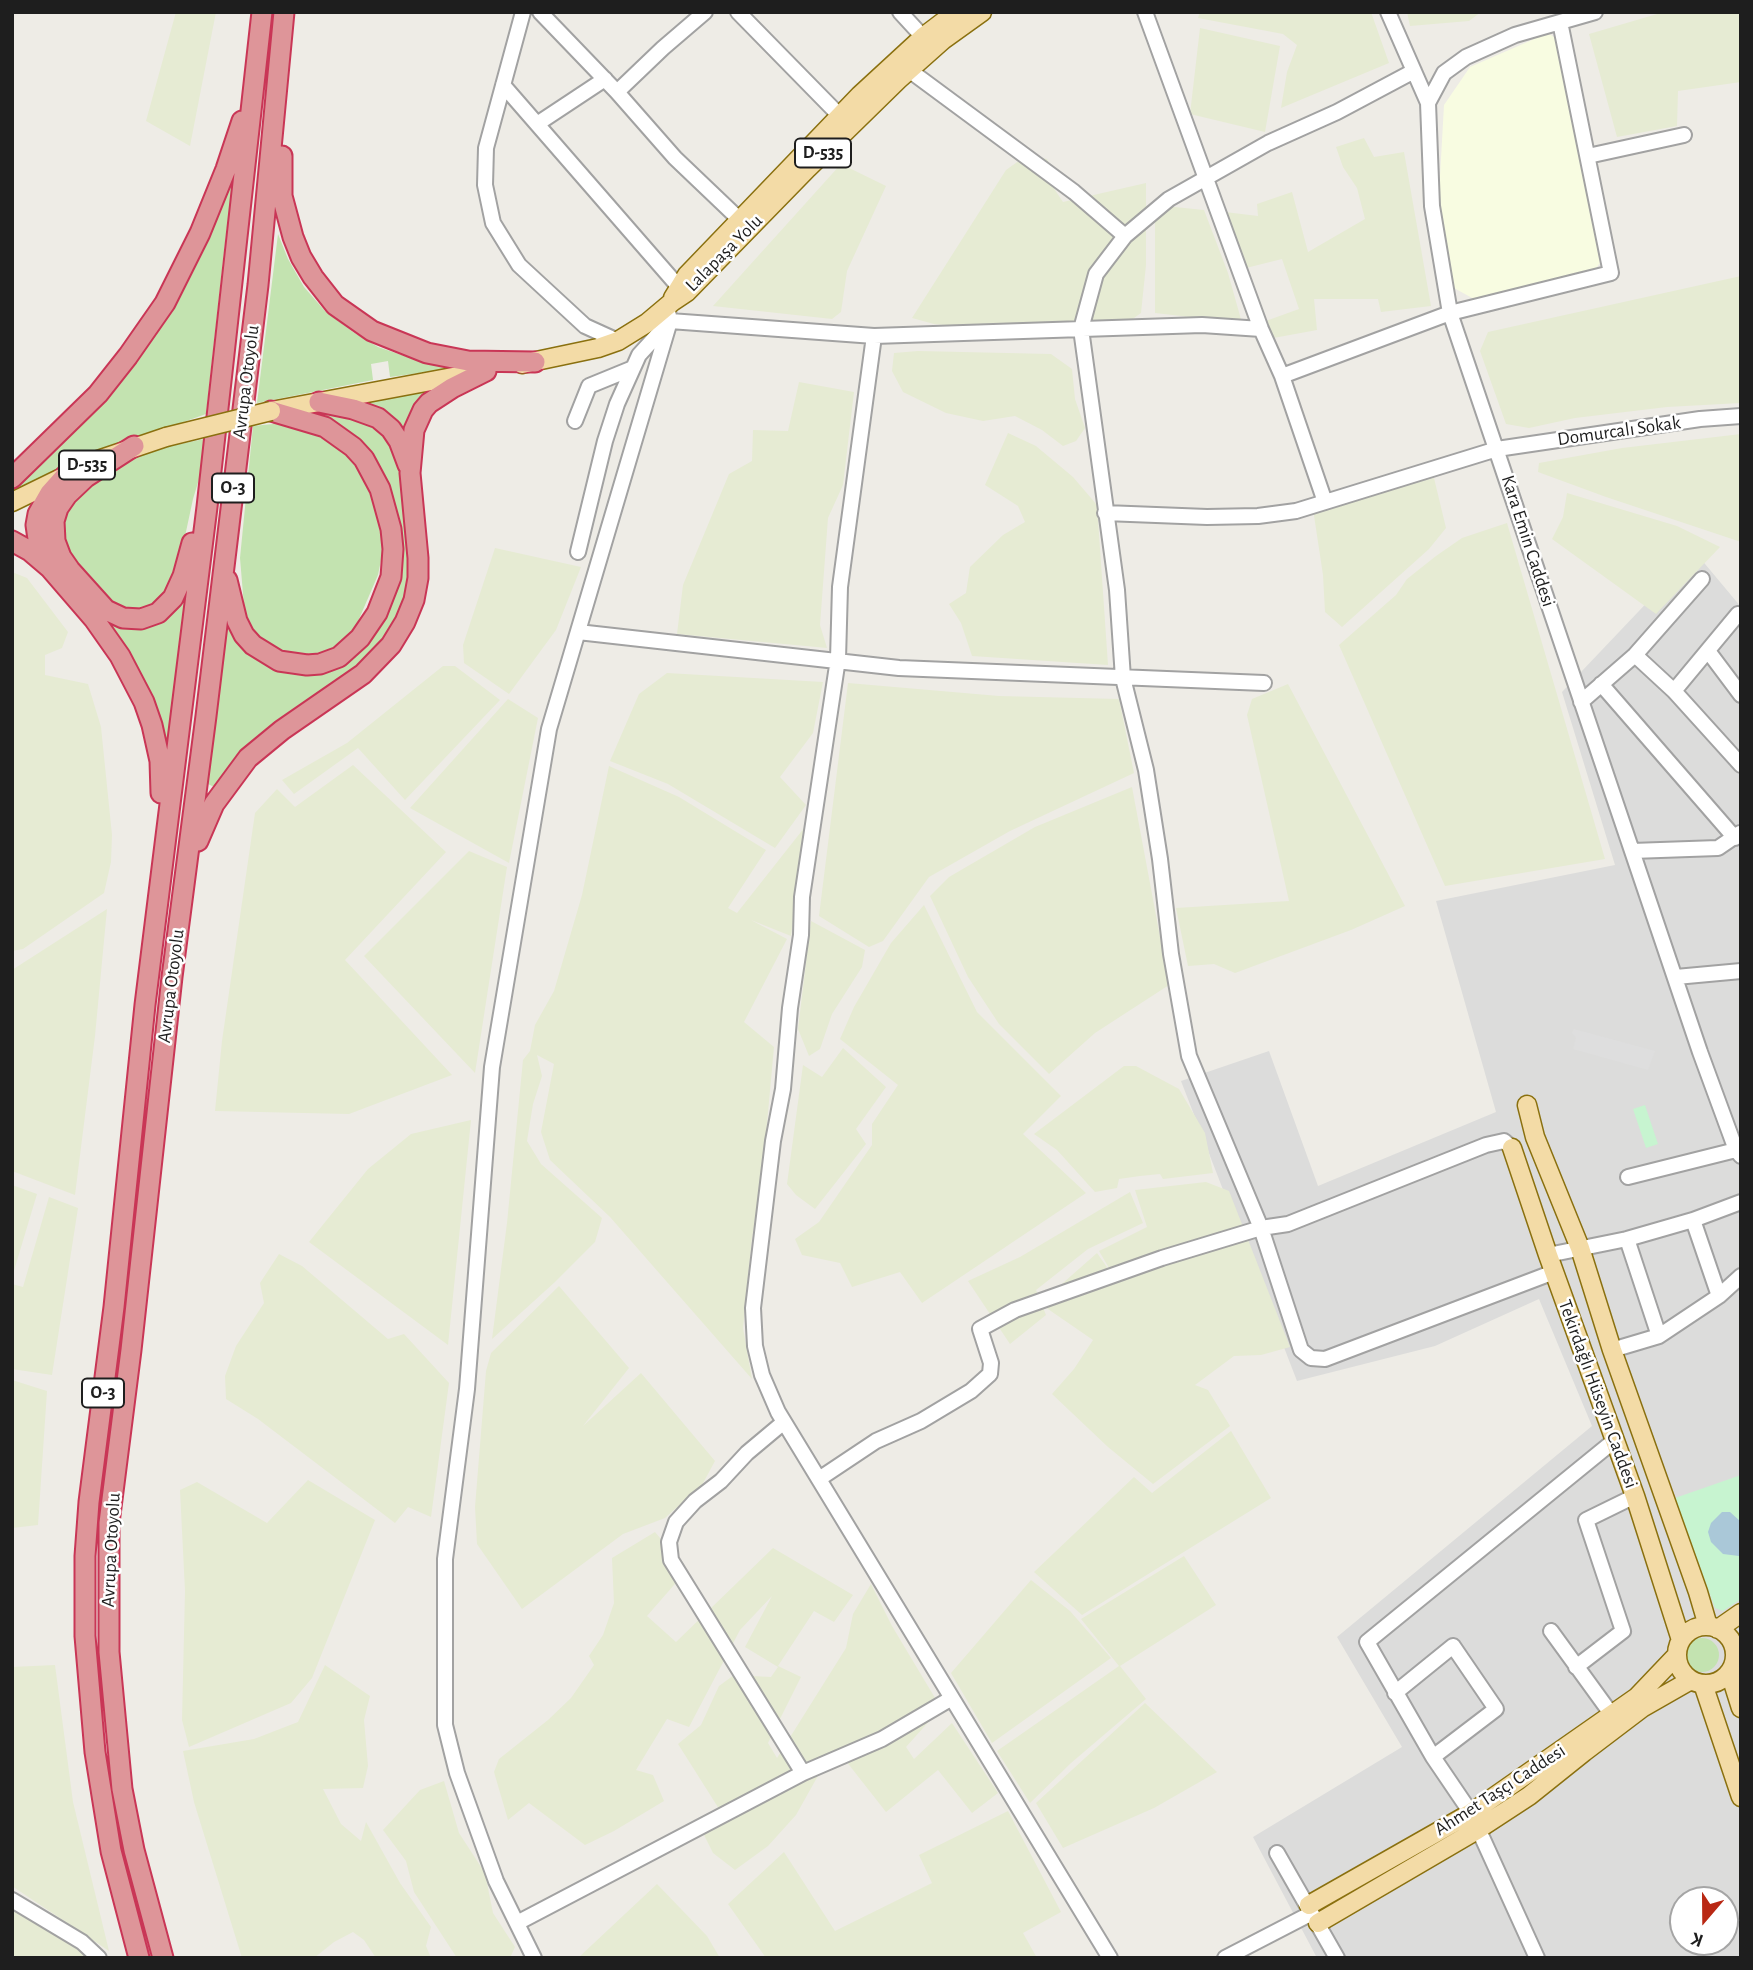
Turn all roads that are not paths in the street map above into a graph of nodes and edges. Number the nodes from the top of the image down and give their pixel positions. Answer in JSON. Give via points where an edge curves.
{"nodes":[{"id":1,"x":262,"y":12,"type":"edge"},
{"id":2,"x":285,"y":12,"type":"edge"},
{"id":3,"x":523,"y":12,"type":"edge"},
{"id":4,"x":540,"y":12,"type":"edge"},
{"id":5,"x":705,"y":12,"type":"edge"},
{"id":6,"x":738,"y":12,"type":"edge"},
{"id":7,"x":900,"y":12,"type":"edge"},
{"id":8,"x":956,"y":12,"type":"edge"},
{"id":9,"x":982,"y":12,"type":"edge"},
{"id":10,"x":1145,"y":12,"type":"edge"},
{"id":11,"x":1388,"y":12,"type":"edge"},
{"id":12,"x":1595,"y":12,"type":"edge"},
{"id":13,"x":1560,"y":22,"type":"junction"},
{"id":14,"x":923,"y":37,"type":"junction"},
{"id":15,"x":909,"y":70,"type":"junction"},
{"id":16,"x":1414,"y":71,"type":"junction"},
{"id":17,"x":605,"y":79,"type":"junction"},
{"id":18,"x":503,"y":85,"type":"junction"},
{"id":19,"x":617,"y":92,"type":"junction"},
{"id":20,"x":253,"y":94,"type":"junction"},
{"id":21,"x":276,"y":94,"type":"junction"},
{"id":22,"x":1428,"y":103,"type":"junction"},
{"id":23,"x":840,"y":116,"type":"junction"},
{"id":24,"x":537,"y":124,"type":"junction"},
{"id":25,"x":1684,"y":135,"type":"dead end"},
{"id":26,"x":1588,"y":156,"type":"junction"},
{"id":27,"x":1206,"y":177,"type":"junction"},
{"id":28,"x":740,"y":220,"type":"junction"},
{"id":29,"x":1125,"y":236,"type":"junction"},
{"id":30,"x":672,"y":304,"type":"junction"},
{"id":31,"x":1450,"y":313,"type":"junction"},
{"id":32,"x":1081,"y":328,"type":"junction"},
{"id":33,"x":1261,"y":329,"type":"junction"},
{"id":34,"x":874,"y":336,"type":"junction"},
{"id":35,"x":618,"y":341,"type":"junction"},
{"id":36,"x":535,"y":362,"type":"junction"},
{"id":37,"x":633,"y":368,"type":"junction"},
{"id":38,"x":486,"y":371,"type":"junction"},
{"id":39,"x":1282,"y":376,"type":"junction"},
{"id":40,"x":319,"y":402,"type":"junction"},
{"id":41,"x":271,"y":411,"type":"junction"},
{"id":42,"x":1741,"y":416,"type":"edge"},
{"id":43,"x":575,"y":421,"type":"dead end"},
{"id":44,"x":134,"y":446,"type":"junction"},
{"id":45,"x":1497,"y":449,"type":"junction"},
{"id":46,"x":410,"y":472,"type":"junction"},
{"id":47,"x":67,"y":474,"type":"junction"},
{"id":48,"x":12,"y":478,"type":"edge"},
{"id":49,"x":12,"y":502,"type":"edge"},
{"id":50,"x":1325,"y":502,"type":"junction"},
{"id":51,"x":207,"y":506,"type":"junction"},
{"id":52,"x":1105,"y":513,"type":"junction"},
{"id":53,"x":12,"y":541,"type":"edge"},
{"id":54,"x":578,"y":552,"type":"dead end"},
{"id":55,"x":50,"y":568,"type":"junction"},
{"id":56,"x":224,"y":569,"type":"junction"},
{"id":57,"x":1702,"y":579,"type":"dead end"},
{"id":58,"x":1738,"y":614,"type":"dead end"},
{"id":59,"x":579,"y":632,"type":"junction"},
{"id":60,"x":1708,"y":650,"type":"junction"},
{"id":61,"x":1635,"y":655,"type":"junction"},
{"id":62,"x":838,"y":659,"type":"junction"},
{"id":63,"x":1123,"y":678,"type":"junction"},
{"id":64,"x":1264,"y":683,"type":"dead end"},
{"id":65,"x":1601,"y":684,"type":"junction"},
{"id":66,"x":1674,"y":691,"type":"junction"},
{"id":67,"x":1741,"y":695,"type":"edge"},
{"id":68,"x":1581,"y":702,"type":"junction"},
{"id":69,"x":1741,"y":765,"type":"edge"},
{"id":70,"x":166,"y":825,"type":"junction"},
{"id":71,"x":1738,"y":835,"type":"edge"},
{"id":72,"x":1632,"y":851,"type":"junction"},
{"id":73,"x":185,"y":881,"type":"junction"},
{"id":74,"x":1741,"y":971,"type":"edge"},
{"id":75,"x":1676,"y":976,"type":"junction"},
{"id":76,"x":1527,"y":1105,"type":"dead end"},
{"id":77,"x":1736,"y":1131,"type":"edge"},
{"id":78,"x":1512,"y":1148,"type":"joint"},
{"id":79,"x":1738,"y":1153,"type":"edge"},
{"id":80,"x":1628,"y":1177,"type":"dead end"},
{"id":81,"x":1741,"y":1202,"type":"edge"},
{"id":82,"x":1693,"y":1220,"type":"junction"},
{"id":83,"x":1261,"y":1228,"type":"junction"},
{"id":84,"x":1627,"y":1239,"type":"junction"},
{"id":85,"x":1580,"y":1248,"type":"junction"},
{"id":86,"x":1551,"y":1264,"type":"junction"},
{"id":87,"x":1741,"y":1276,"type":"edge"},
{"id":88,"x":1718,"y":1296,"type":"junction"},
{"id":89,"x":1659,"y":1336,"type":"junction"},
{"id":90,"x":1612,"y":1350,"type":"junction"},
{"id":91,"x":785,"y":1422,"type":"junction"},
{"id":92,"x":1615,"y":1440,"type":"junction"},
{"id":93,"x":819,"y":1479,"type":"junction"},
{"id":94,"x":1635,"y":1496,"type":"junction"},
{"id":95,"x":1741,"y":1613,"type":"edge"},
{"id":96,"x":1713,"y":1628,"type":"junction"},
{"id":97,"x":1551,"y":1631,"type":"dead end"},
{"id":98,"x":1679,"y":1648,"type":"junction"},
{"id":99,"x":1738,"y":1651,"type":"edge"},
{"id":100,"x":1576,"y":1667,"type":"junction"},
{"id":101,"x":1730,"y":1673,"type":"junction"},
{"id":102,"x":1697,"y":1682,"type":"junction"},
{"id":103,"x":1395,"y":1693,"type":"junction"},
{"id":104,"x":952,"y":1698,"type":"junction"},
{"id":105,"x":1741,"y":1708,"type":"edge"},
{"id":106,"x":1612,"y":1715,"type":"junction"},
{"id":107,"x":1433,"y":1757,"type":"junction"},
{"id":108,"x":803,"y":1773,"type":"junction"},
{"id":109,"x":1741,"y":1797,"type":"edge"},
{"id":110,"x":1474,"y":1822,"type":"junction"},
{"id":111,"x":1277,"y":1853,"type":"dead end"},
{"id":112,"x":12,"y":1900,"type":"edge"},
{"id":113,"x":1312,"y":1914,"type":"junction"},
{"id":114,"x":517,"y":1923,"type":"junction"},
{"id":115,"x":99,"y":1958,"type":"edge"},
{"id":116,"x":139,"y":1958,"type":"edge"},
{"id":117,"x":163,"y":1958,"type":"edge"},
{"id":118,"x":534,"y":1958,"type":"edge"},
{"id":119,"x":1110,"y":1958,"type":"edge"},
{"id":120,"x":1225,"y":1958,"type":"edge"},
{"id":121,"x":1337,"y":1958,"type":"edge"},
{"id":122,"x":1537,"y":1958,"type":"edge"}],
"edges":[{"from":1,"to":20,"type":"highway","name":"Avrupa Otoyolu","number":"O-3"},
{"from":2,"to":21,"type":"highway","name":"Avrupa Otoyolu","number":"O-3"},
{"from":3,"to":18,"type":"street"},
{"from":4,"to":17,"type":"street"},
{"from":5,"to":19,"type":"street"},
{"from":6,"to":23,"type":"street"},
{"from":7,"to":14,"type":"street"},
{"from":8,"to":14,"type":"main road","name":"Lalapaşa Yolu","number":"D-535"},
{"from":9,"to":15,"type":"main road","name":"Lalapaşa Yolu","number":"D-535"},
{"from":10,"to":27,"type":"street"},
{"from":11,"to":16,"type":"street"},
{"from":12,"to":13,"type":"street"},
{"from":13,"to":22,"type":"street","via":[[1515,35],[1466,57],[1444,73]]},
{"from":13,"to":26,"type":"street"},
{"from":14,"to":23,"type":"main road","name":"Lalapaşa Yolu","number":"D-535"},
{"from":15,"to":29,"type":"street","via":[[1074,192]]},
{"from":15,"to":30,"type":"main road","name":"Lalapaşa Yolu","number":"D-535"},
{"from":16,"to":22,"type":"street"},
{"from":16,"to":27,"type":"street"},
{"from":17,"to":19,"type":"street"},
{"from":17,"to":24,"type":"street"},
{"from":18,"to":24,"type":"street"},
{"from":18,"to":35,"type":"street","via":[[486,148],[485,185],[493,223],[519,265],[584,326]]},
{"from":19,"to":28,"type":"street","via":[[675,158]]},
{"from":20,"to":48,"type":"highway","via":[[200,233],[166,303],[98,394]]},
{"from":20,"to":51,"type":"highway","name":"Avrupa Otoyolu","number":"O-3"},
{"from":21,"to":36,"type":"highway","via":[[285,214],[300,257],[335,305],[381,335],[427,353],[468,360]]},
{"from":21,"to":56,"type":"highway","name":"Avrupa Otoyolu","number":"O-3"},
{"from":22,"to":31,"type":"street","name":"Kara Emin Caddesi","via":[[1432,206]]},
{"from":23,"to":28,"type":"main road","name":"Lalapaşa Yolu","number":"D-535"},
{"from":24,"to":30,"type":"street"},
{"from":25,"to":26,"type":"street"},
{"from":26,"to":31,"type":"street","via":[[1611,273]]},
{"from":27,"to":29,"type":"street","via":[[1169,199]]},
{"from":27,"to":33,"type":"street"},
{"from":28,"to":30,"type":"main road","name":"Lalapaşa Yolu","number":"D-535"},
{"from":29,"to":32,"type":"street","via":[[1096,274]]},
{"from":30,"to":34,"type":"street"},
{"from":30,"to":35,"type":"main road","number":"D-535"},
{"from":30,"to":37,"type":"street"},
{"from":30,"to":59,"type":"street"},
{"from":31,"to":39,"type":"street"},
{"from":31,"to":45,"type":"street","name":"Kara Emin Caddesi"},
{"from":32,"to":33,"type":"street","via":[[1202,325]]},
{"from":32,"to":34,"type":"street"},
{"from":32,"to":52,"type":"street"},
{"from":33,"to":39,"type":"street"},
{"from":34,"to":62,"type":"street","via":[[840,587]]},
{"from":35,"to":36,"type":"main road","number":"D-535"},
{"from":36,"to":38,"type":"main road","number":"D-535"},
{"from":37,"to":43,"type":"street","via":[[589,386]]},
{"from":37,"to":54,"type":"street","via":[[605,441]]},
{"from":38,"to":40,"type":"main road","number":"D-535"},
{"from":38,"to":46,"type":"highway","via":[[440,395],[423,410],[412,438]]},
{"from":39,"to":50,"type":"street"},
{"from":40,"to":41,"type":"main road","number":"D-535"},
{"from":40,"to":46,"type":"highway","via":[[361,412],[386,424],[406,455]]},
{"from":41,"to":44,"type":"main road","number":"D-535","bridge":true},
{"from":41,"to":56,"type":"highway","via":[[325,427],[364,459],[380,489],[391,529],[391,577],[377,613],[349,650],[320,664],[294,665],[265,654],[244,635]]},
{"from":42,"to":45,"type":"street","name":"Domurcalı Sokak"},
{"from":44,"to":47,"type":"main road","number":"D-535"},
{"from":44,"to":51,"type":"highway","via":[[77,485],[58,508],[54,521],[61,556],[106,610],[122,618],[141,619],[166,606],[183,576]]},
{"from":45,"to":50,"type":"street","name":"Domurcalı Sokak"},
{"from":45,"to":68,"type":"street","name":"Kara Emin Caddesi"},
{"from":46,"to":73,"type":"highway","via":[[418,568],[414,600],[405,622],[391,645],[363,674],[248,758],[214,804]]},
{"from":47,"to":49,"type":"main road","number":"D-535"},
{"from":47,"to":55,"type":"highway","via":[[43,502],[36,525],[39,546]]},
{"from":50,"to":52,"type":"street","name":"Domurcalı Sokak","via":[[1258,516]]},
{"from":51,"to":70,"type":"highway","name":"Avrupa Otoyolu","number":"O-3"},
{"from":52,"to":63,"type":"street"},
{"from":53,"to":55,"type":"highway"},
{"from":55,"to":70,"type":"highway","via":[[106,635],[144,702],[157,743]]},
{"from":56,"to":73,"type":"highway","name":"Avrupa Otoyolu","number":"O-3"},
{"from":57,"to":61,"type":"street"},
{"from":58,"to":60,"type":"street"},
{"from":59,"to":62,"type":"street"},
{"from":59,"to":114,"type":"street","via":[[549,729],[492,1067],[467,1389],[445,1559],[445,1725],[491,1869]]},
{"from":60,"to":66,"type":"street"},
{"from":60,"to":67,"type":"street"},
{"from":61,"to":65,"type":"street"},
{"from":61,"to":66,"type":"street"},
{"from":62,"to":63,"type":"street","via":[[899,667]]},
{"from":62,"to":91,"type":"street","via":[[802,897],[783,1088],[753,1308],[762,1375]]},
{"from":63,"to":64,"type":"street"},
{"from":63,"to":83,"type":"street","via":[[1146,770],[1189,1056]]},
{"from":65,"to":68,"type":"street"},
{"from":65,"to":71,"type":"street"},
{"from":66,"to":69,"type":"street"},
{"from":68,"to":72,"type":"street","name":"Kara Emin Caddesi"},
{"from":70,"to":116,"type":"highway","name":"Avrupa Otoyolu","number":"O-3","via":[[85,1556],[85,1636],[94,1752],[111,1851]]},
{"from":71,"to":72,"type":"street","via":[[1718,848]]},
{"from":72,"to":75,"type":"street","name":"Kara Emin Caddesi"},
{"from":73,"to":117,"type":"highway","name":"Avrupa Otoyolu","number":"O-3","via":[[109,1523],[109,1652],[122,1789]]},
{"from":74,"to":75,"type":"street"},
{"from":75,"to":77,"type":"street","name":"Kara Emin Caddesi","via":[[1700,1052]]},
{"from":76,"to":85,"type":"main road","via":[[1535,1137]]},
{"from":77,"to":79,"type":"street","name":"Kara Emin Caddesi"},
{"from":78,"to":83,"type":"street","via":[[1504,1142],[1486,1145],[1288,1224]]},
{"from":78,"to":86,"type":"main road","name":"Tekirdağlı Hüseyin Caddesi"},
{"from":79,"to":80,"type":"street"},
{"from":81,"to":82,"type":"street"},
{"from":82,"to":84,"type":"street"},
{"from":82,"to":88,"type":"street"},
{"from":83,"to":86,"type":"street","via":[[1301,1350],[1311,1358],[1325,1359]]},
{"from":83,"to":93,"type":"street","via":[[1016,1310],[979,1329],[991,1363],[990,1374],[971,1391],[876,1441]]},
{"from":84,"to":85,"type":"street"},
{"from":84,"to":89,"type":"street"},
{"from":85,"to":86,"type":"street"},
{"from":85,"to":90,"type":"main road"},
{"from":86,"to":92,"type":"main road","name":"Tekirdağlı Hüseyin Caddesi"},
{"from":87,"to":88,"type":"street"},
{"from":88,"to":89,"type":"street"},
{"from":89,"to":90,"type":"street"},
{"from":90,"to":96,"type":"main road"},
{"from":91,"to":93,"type":"street"},
{"from":91,"to":108,"type":"street","via":[[695,1501],[676,1522],[669,1542],[671,1560]]},
{"from":92,"to":94,"type":"main road","name":"Tekirdağlı Hüseyin Caddesi"},
{"from":92,"to":103,"type":"street","via":[[1367,1642]]},
{"from":93,"to":104,"type":"street"},
{"from":94,"to":98,"type":"main road","name":"Tekirdağlı Hüseyin Caddesi"},
{"from":94,"to":100,"type":"street","via":[[1586,1520],[1623,1631]]},
{"from":95,"to":96,"type":"main road"},
{"from":96,"to":98,"type":"main road","via":[[1693,1629]]},
{"from":96,"to":99,"type":"main road","via":[[1731,1639]]},
{"from":97,"to":100,"type":"street"},
{"from":98,"to":102,"type":"main road","via":[[1684,1674]]},
{"from":98,"to":106,"type":"main road","name":"Ahmet Taşçı Caddesi","via":[[1637,1697]]},
{"from":99,"to":101,"type":"main road"},
{"from":100,"to":106,"type":"street"},
{"from":101,"to":102,"type":"main road","via":[[1722,1680]]},
{"from":101,"to":105,"type":"main road"},
{"from":102,"to":109,"type":"main road"},
{"from":102,"to":110,"type":"main road","name":"Ahmet Taşçı Caddesi","via":[[1642,1708],[1529,1796]]},
{"from":103,"to":107,"type":"street"},
{"from":103,"to":107,"type":"street","via":[[1453,1646],[1496,1709]]},
{"from":104,"to":108,"type":"street","via":[[883,1739]]},
{"from":104,"to":119,"type":"street"},
{"from":106,"to":110,"type":"main road","name":"Ahmet Taşçı Caddesi"},
{"from":107,"to":110,"type":"street"},
{"from":108,"to":114,"type":"street"},
{"from":110,"to":113,"type":"main road","name":"Ahmet Taşçı Caddesi"},
{"from":110,"to":122,"type":"street"},
{"from":111,"to":113,"type":"street"},
{"from":112,"to":115,"type":"street","via":[[82,1942]]},
{"from":113,"to":120,"type":"street"},
{"from":113,"to":121,"type":"street"},
{"from":114,"to":118,"type":"street"}]}
